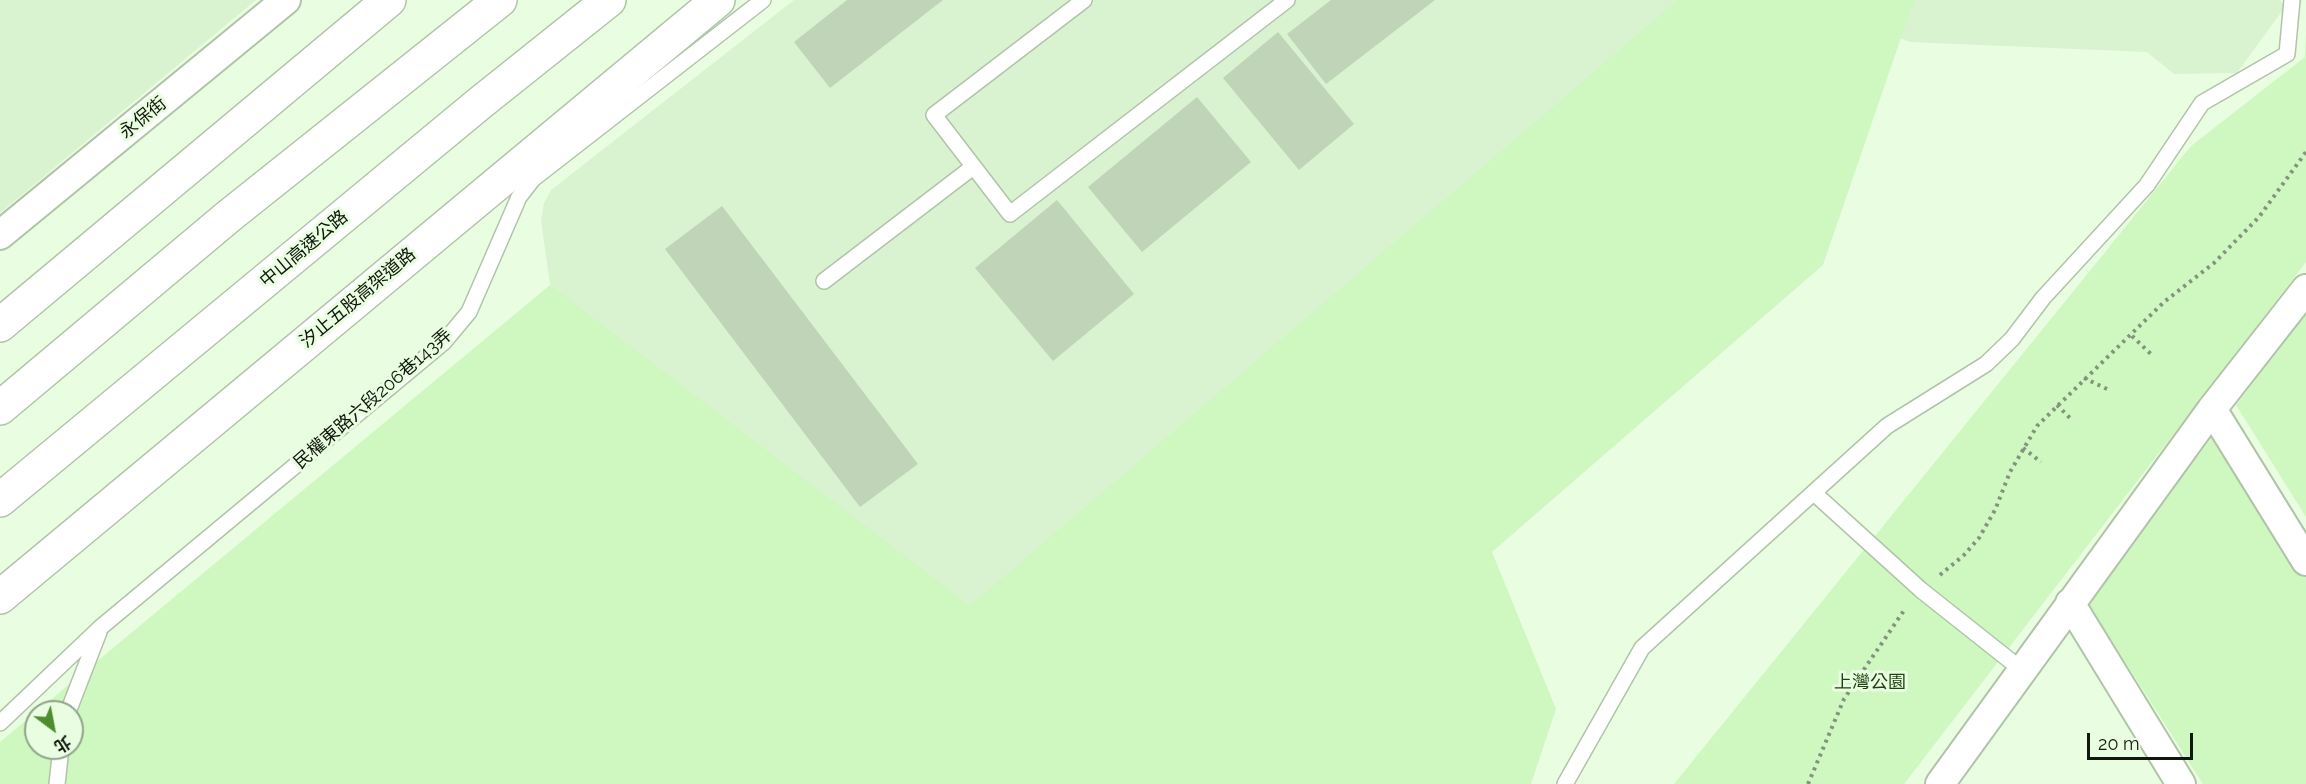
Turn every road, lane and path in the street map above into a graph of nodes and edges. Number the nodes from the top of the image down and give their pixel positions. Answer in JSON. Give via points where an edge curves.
{"nodes":[{"id":1,"x":286,"y":0,"type":"edge"},
{"id":2,"x":389,"y":0,"type":"edge"},
{"id":3,"x":500,"y":0,"type":"edge"},
{"id":4,"x":609,"y":0,"type":"edge"},
{"id":5,"x":717,"y":0,"type":"edge"},
{"id":6,"x":763,"y":0,"type":"edge"},
{"id":7,"x":1084,"y":0,"type":"edge"},
{"id":8,"x":1287,"y":0,"type":"edge"},
{"id":9,"x":2292,"y":0,"type":"edge"},
{"id":10,"x":2306,"y":152,"type":"edge"},
{"id":11,"x":973,"y":166,"type":"junction"},
{"id":12,"x":0,"y":235,"type":"edge"},
{"id":13,"x":824,"y":281,"type":"dead end"},
{"id":14,"x":2306,"y":289,"type":"edge"},
{"id":15,"x":0,"y":325,"type":"edge"},
{"id":16,"x":2132,"y":336,"type":"junction"},
{"id":17,"x":2154,"y":356,"type":"dead end"},
{"id":18,"x":2084,"y":378,"type":"junction"},
{"id":19,"x":2107,"y":390,"type":"dead end"},
{"id":20,"x":2057,"y":405,"type":"junction"},
{"id":21,"x":0,"y":408,"type":"edge"},
{"id":22,"x":2212,"y":409,"type":"junction"},
{"id":23,"x":2072,"y":420,"type":"dead end"},
{"id":24,"x":2023,"y":448,"type":"junction"},
{"id":25,"x":2041,"y":462,"type":"dead end"},
{"id":26,"x":1814,"y":493,"type":"junction"},
{"id":27,"x":0,"y":500,"type":"edge"},
{"id":28,"x":2306,"y":561,"type":"edge"},
{"id":29,"x":1921,"y":590,"type":"junction"},
{"id":30,"x":0,"y":597,"type":"edge"},
{"id":31,"x":2070,"y":603,"type":"junction"},
{"id":32,"x":101,"y":627,"type":"junction"},
{"id":33,"x":2022,"y":670,"type":"junction"},
{"id":34,"x":73,"y":700,"type":"edge"},
{"id":35,"x":0,"y":723,"type":"edge"},
{"id":36,"x":60,"y":760,"type":"edge"},
{"id":37,"x":57,"y":784,"type":"edge"},
{"id":38,"x":1565,"y":784,"type":"edge"},
{"id":39,"x":1808,"y":784,"type":"edge"},
{"id":40,"x":1940,"y":784,"type":"edge"},
{"id":41,"x":2181,"y":784,"type":"edge"}],
"edges":[{"from":1,"to":12,"type":"street","name":"永保街"},
{"from":2,"to":15,"type":"highway"},
{"from":3,"to":21,"type":"highway","via":[[229,216]]},
{"from":4,"to":27,"type":"highway","name":"中山高速公路"},
{"from":5,"to":30,"type":"highway","name":"汐止五股高架道路"},
{"from":6,"to":32,"type":"lane","name":"民權東路六段206巷143弄","via":[[533,179],[519,197],[469,312],[444,342]]},
{"from":7,"to":11,"type":"lane","via":[[934,115]]},
{"from":8,"to":11,"type":"lane","via":[[1010,214]]},
{"from":9,"to":26,"type":"lane","via":[[2287,54],[2202,103],[2147,185],[2043,298],[2012,339],[1986,364],[1887,426]]},
{"from":10,"to":16,"type":"path","via":[[2252,225],[2214,263],[2164,302]]},
{"from":11,"to":13,"type":"lane"},
{"from":14,"to":22,"type":"street"},
{"from":16,"to":17,"type":"path"},
{"from":16,"to":18,"type":"path"},
{"from":18,"to":19,"type":"path"},
{"from":18,"to":20,"type":"path"},
{"from":20,"to":23,"type":"path"},
{"from":20,"to":24,"type":"path"},
{"from":22,"to":28,"type":"street"},
{"from":22,"to":31,"type":"street"},
{"from":24,"to":25,"type":"path"},
{"from":24,"to":29,"type":"path","via":[[1979,538]]},
{"from":26,"to":29,"type":"lane"},
{"from":26,"to":38,"type":"lane","via":[[1642,648]]},
{"from":29,"to":33,"type":"lane"},
{"from":29,"to":39,"type":"path","via":[[1890,628],[1844,699]]},
{"from":31,"to":33,"type":"street"},
{"from":31,"to":41,"type":"street"},
{"from":32,"to":34,"type":"lane","name":"民權東路六段206巷143弄"},
{"from":32,"to":35,"type":"lane","name":"民權東路六段206巷143弄"},
{"from":33,"to":40,"type":"street"},
{"from":36,"to":37,"type":"lane"}]}
